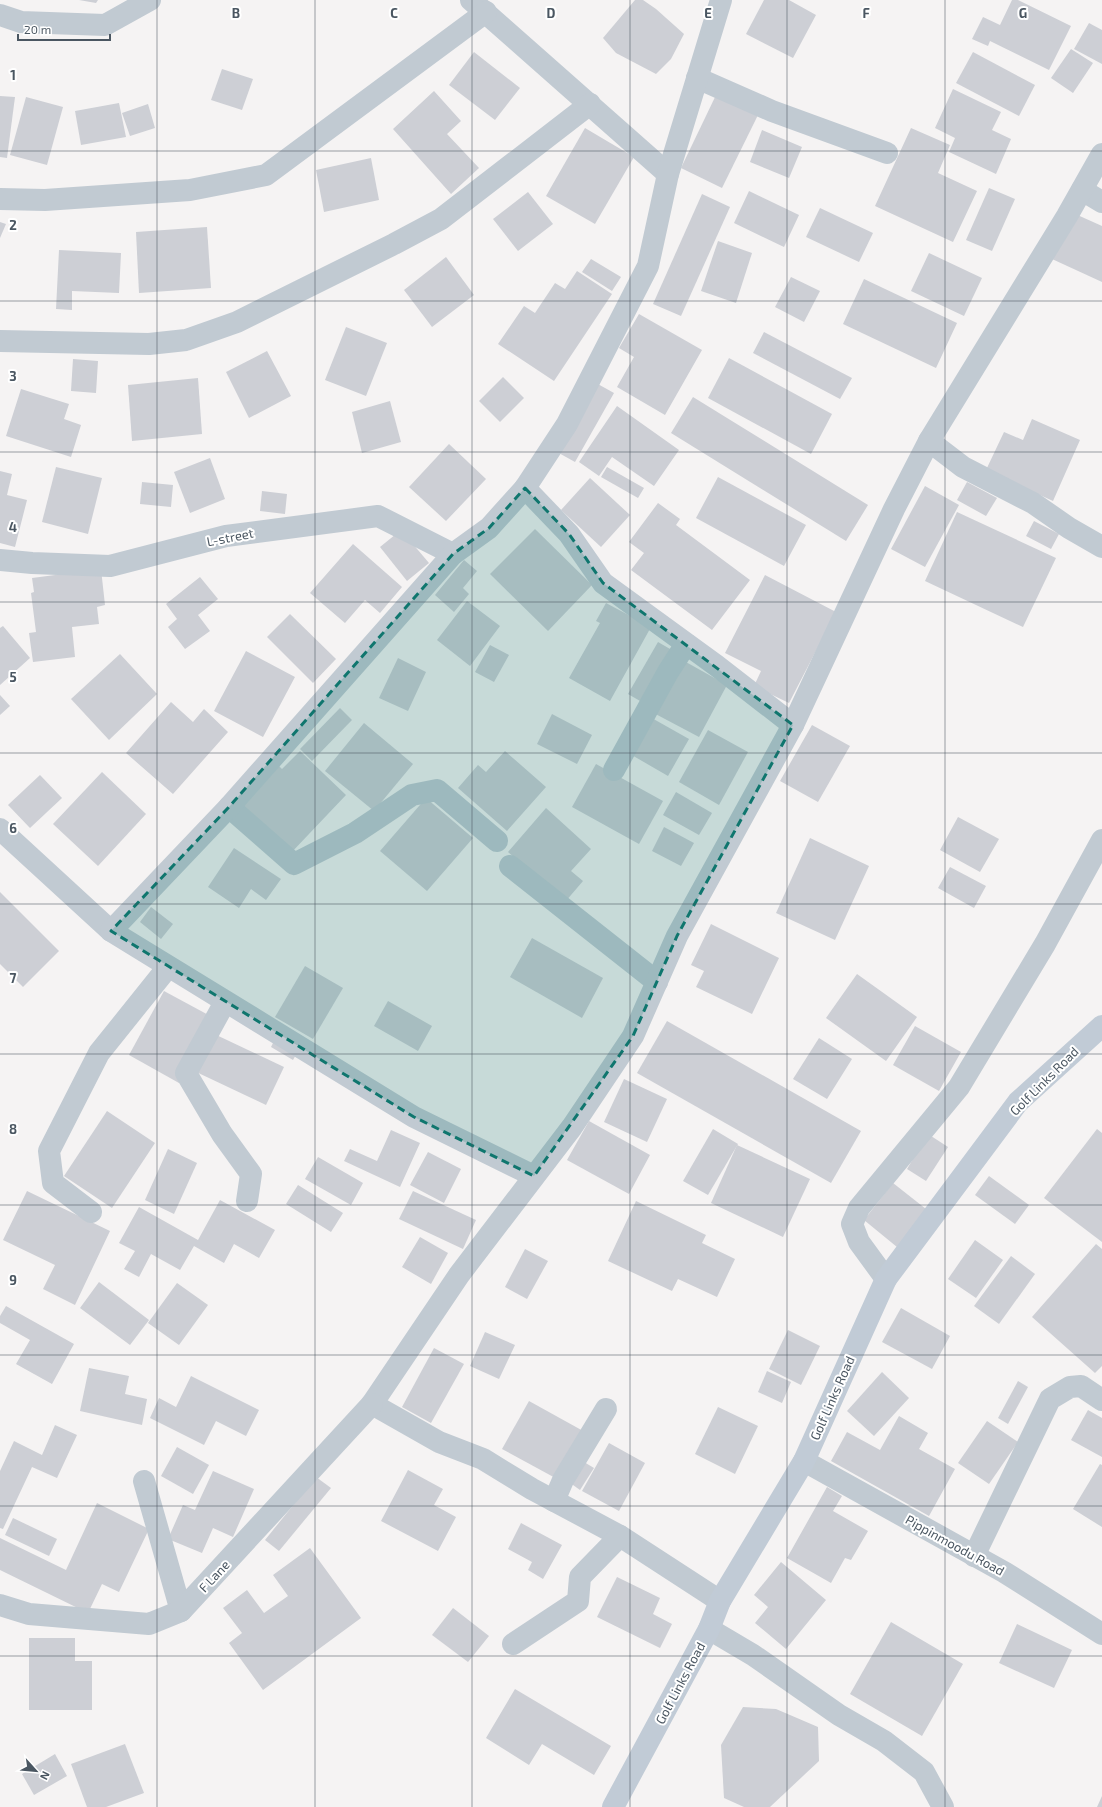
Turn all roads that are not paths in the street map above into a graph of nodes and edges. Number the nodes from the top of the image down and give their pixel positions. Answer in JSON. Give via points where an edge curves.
{"nodes":[{"id":1,"x":150,"y":0,"type":"edge"},
{"id":2,"x":721,"y":0,"type":"edge"},
{"id":3,"x":479,"y":6,"type":"edge"},
{"id":4,"x":0,"y":15,"type":"edge"},
{"id":5,"x":697,"y":78,"type":"junction"},
{"id":6,"x":590,"y":104,"type":"junction"},
{"id":7,"x":888,"y":153,"type":"dead end"},
{"id":8,"x":1102,"y":154,"type":"edge"},
{"id":9,"x":668,"y":174,"type":"junction"},
{"id":10,"x":1082,"y":190,"type":"junction"},
{"id":11,"x":0,"y":199,"type":"edge"},
{"id":12,"x":1102,"y":202,"type":"edge"},
{"id":13,"x":0,"y":341,"type":"edge"},
{"id":14,"x":929,"y":442,"type":"junction"},
{"id":15,"x":525,"y":488,"type":"junction"},
{"id":16,"x":1102,"y":547,"type":"edge"},
{"id":17,"x":453,"y":554,"type":"junction"},
{"id":18,"x":0,"y":560,"type":"edge"},
{"id":19,"x":686,"y":644,"type":"junction"},
{"id":20,"x":793,"y":725,"type":"junction"},
{"id":21,"x":614,"y":770,"type":"dead end"},
{"id":22,"x":229,"y":807,"type":"junction"},
{"id":23,"x":0,"y":830,"type":"edge"},
{"id":24,"x":1102,"y":840,"type":"edge"},
{"id":25,"x":497,"y":841,"type":"dead end"},
{"id":26,"x":510,"y":866,"type":"dead end"},
{"id":27,"x":111,"y":931,"type":"junction"},
{"id":28,"x":168,"y":967,"type":"junction"},
{"id":29,"x":657,"y":982,"type":"junction"},
{"id":30,"x":225,"y":1002,"type":"junction"},
{"id":31,"x":1102,"y":1026,"type":"edge"},
{"id":32,"x":534,"y":1176,"type":"junction"},
{"id":33,"x":247,"y":1201,"type":"dead end"},
{"id":34,"x":91,"y":1212,"type":"dead end"},
{"id":35,"x":886,"y":1278,"type":"junction"},
{"id":36,"x":1102,"y":1400,"type":"edge"},
{"id":37,"x":372,"y":1404,"type":"junction"},
{"id":38,"x":606,"y":1409,"type":"dead end"},
{"id":39,"x":804,"y":1461,"type":"junction"},
{"id":40,"x":144,"y":1481,"type":"dead end"},
{"id":41,"x":554,"y":1501,"type":"junction"},
{"id":42,"x":620,"y":1536,"type":"junction"},
{"id":43,"x":974,"y":1556,"type":"junction"},
{"id":44,"x":720,"y":1601,"type":"junction"},
{"id":45,"x":0,"y":1605,"type":"edge"},
{"id":46,"x":182,"y":1611,"type":"junction"},
{"id":47,"x":709,"y":1629,"type":"junction"},
{"id":48,"x":1102,"y":1634,"type":"edge"},
{"id":49,"x":513,"y":1644,"type":"dead end"},
{"id":50,"x":612,"y":1807,"type":"edge"},
{"id":51,"x":944,"y":1807,"type":"edge"}],
"edges":[{"from":1,"to":4,"type":"street","via":[[104,25],[21,22]]},
{"from":2,"to":5,"type":"street"},
{"from":3,"to":6,"type":"street"},
{"from":3,"to":11,"type":"street","via":[[266,175],[190,190],[45,200]]},
{"from":5,"to":7,"type":"street","via":[[772,111]]},
{"from":5,"to":9,"type":"street"},
{"from":6,"to":9,"type":"street"},
{"from":6,"to":13,"type":"street","via":[[441,218],[236,322],[186,340],[149,344]]},
{"from":8,"to":10,"type":"street","name":"F Lane"},
{"from":9,"to":15,"type":"street","via":[[648,266],[567,424]]},
{"from":10,"to":12,"type":"street"},
{"from":10,"to":14,"type":"street","name":"F Lane"},
{"from":14,"to":16,"type":"street","via":[[963,467],[1033,503]]},
{"from":14,"to":20,"type":"street","name":"F Lane","via":[[894,509]]},
{"from":15,"to":17,"type":"street","via":[[489,528]]},
{"from":15,"to":19,"type":"street","via":[[569,534],[603,583]]},
{"from":17,"to":18,"type":"street","name":"L-street","via":[[378,516],[226,536],[110,566],[32,564]]},
{"from":17,"to":22,"type":"street"},
{"from":19,"to":20,"type":"street"},
{"from":19,"to":21,"type":"street"},
{"from":20,"to":29,"type":"street","name":"F Lane","via":[[677,936]]},
{"from":22,"to":25,"type":"street","via":[[294,864],[355,833],[412,795],[437,790]]},
{"from":22,"to":27,"type":"street"},
{"from":23,"to":27,"type":"street"},
{"from":24,"to":35,"type":"street","via":[[1045,944],[959,1088],[860,1208],[852,1224],[859,1242]]},
{"from":26,"to":29,"type":"street"},
{"from":27,"to":28,"type":"street"},
{"from":28,"to":30,"type":"street"},
{"from":28,"to":34,"type":"street","via":[[99,1053],[49,1151],[53,1183]]},
{"from":29,"to":32,"type":"street","name":"F Lane","via":[[633,1036],[572,1126]]},
{"from":30,"to":32,"type":"street","via":[[414,1117]]},
{"from":30,"to":33,"type":"street","via":[[186,1073],[222,1134],[250,1174]]},
{"from":31,"to":35,"type":"street","name":"Golf Links Road","via":[[1018,1102]]},
{"from":32,"to":37,"type":"street","name":"F Lane","via":[[459,1275]]},
{"from":35,"to":39,"type":"street","name":"Golf Links Road"},
{"from":36,"to":43,"type":"street","via":[[1081,1386],[1070,1387],[1050,1399]]},
{"from":37,"to":41,"type":"street","via":[[439,1442],[483,1459]]},
{"from":37,"to":46,"type":"street","name":"F Lane"},
{"from":38,"to":41,"type":"street","via":[[563,1480]]},
{"from":39,"to":43,"type":"street","name":"Pippinmoodu Road"},
{"from":39,"to":44,"type":"street","name":"Golf Links Road"},
{"from":40,"to":46,"type":"street"},
{"from":41,"to":42,"type":"street"},
{"from":42,"to":44,"type":"street"},
{"from":42,"to":49,"type":"street","via":[[580,1577],[578,1601]]},
{"from":43,"to":48,"type":"street","name":"Pippinmoodu Road"},
{"from":44,"to":47,"type":"street","name":"Golf Links Road"},
{"from":45,"to":46,"type":"street","name":"F Lane","via":[[29,1614],[149,1624]]},
{"from":47,"to":50,"type":"street","name":"Golf Links Road"},
{"from":47,"to":51,"type":"street","via":[[754,1655],[839,1715],[884,1741],[924,1772]]}]}
